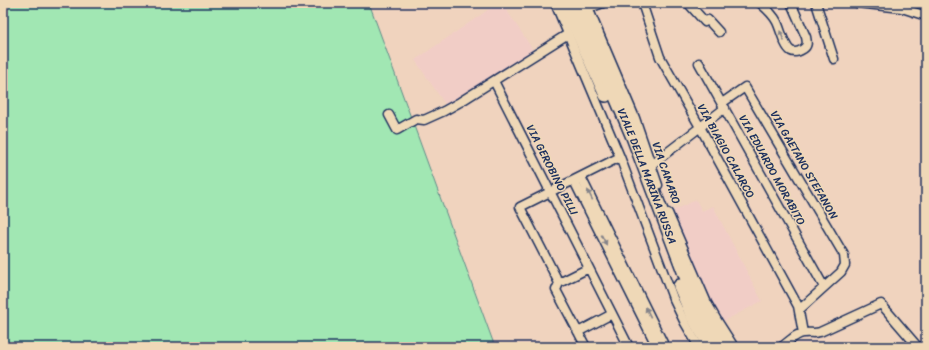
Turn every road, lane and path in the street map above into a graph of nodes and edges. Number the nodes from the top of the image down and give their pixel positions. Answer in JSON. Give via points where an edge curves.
{"nodes":[{"id":1,"x":555,"y":3,"type":"edge"},
{"id":2,"x":565,"y":3,"type":"edge"},
{"id":3,"x":576,"y":3,"type":"edge"},
{"id":4,"x":603,"y":3,"type":"edge"},
{"id":5,"x":642,"y":3,"type":"edge"},
{"id":6,"x":688,"y":3,"type":"edge"},
{"id":7,"x":760,"y":3,"type":"edge"},
{"id":8,"x":791,"y":3,"type":"edge"},
{"id":9,"x":816,"y":3,"type":"edge"},
{"id":10,"x":857,"y":3,"type":"edge"},
{"id":11,"x":588,"y":6,"type":"edge"},
{"id":12,"x":926,"y":16,"type":"edge"},
{"id":13,"x":718,"y":32,"type":"dead end"},
{"id":14,"x":568,"y":34,"type":"junction"},
{"id":15,"x":834,"y":59,"type":"dead end"},
{"id":16,"x":700,"y":63,"type":"dead end"},
{"id":17,"x":494,"y":81,"type":"junction"},
{"id":18,"x":724,"y":106,"type":"junction"},
{"id":19,"x":389,"y":115,"type":"dead end"},
{"id":20,"x":700,"y":127,"type":"junction"},
{"id":21,"x":620,"y":157,"type":"junction"},
{"id":22,"x":651,"y":165,"type":"junction"},
{"id":23,"x":578,"y":179,"type":"junction"},
{"id":24,"x":550,"y":192,"type":"junction"},
{"id":25,"x":589,"y":268,"type":"junction"},
{"id":26,"x":559,"y":283,"type":"junction"},
{"id":27,"x":824,"y":287,"type":"junction"},
{"id":28,"x":800,"y":308,"type":"junction"},
{"id":29,"x":612,"y":314,"type":"junction"},
{"id":30,"x":578,"y":332,"type":"junction"},
{"id":31,"x":803,"y":333,"type":"junction"},
{"id":32,"x":586,"y":347,"type":"edge"},
{"id":33,"x":629,"y":347,"type":"edge"},
{"id":34,"x":657,"y":347,"type":"edge"},
{"id":35,"x":665,"y":347,"type":"edge"},
{"id":36,"x":699,"y":347,"type":"edge"},
{"id":37,"x":711,"y":347,"type":"edge"},
{"id":38,"x":723,"y":347,"type":"edge"},
{"id":39,"x":734,"y":347,"type":"edge"},
{"id":40,"x":781,"y":347,"type":"edge"},
{"id":41,"x":918,"y":347,"type":"edge"}],
"edges":[{"from":1,"to":14,"type":"street"},
{"from":2,"to":37,"type":"main road","name":"VIALE DELLA MARINA RUSSA","via":[[620,128],[685,299]]},
{"from":3,"to":38,"type":"main road","name":"VIALE DELLA MARINA RUSSA","via":[[628,125],[693,295]]},
{"from":4,"to":11,"type":"street"},
{"from":5,"to":20,"type":"street","name":"VIA BIAGIO CALARCO","via":[[660,57]]},
{"from":6,"to":13,"type":"street"},
{"from":8,"to":7,"type":"street","one_way":true,"via":[[807,43],[806,47],[795,52],[791,51],[785,42],[771,13]]},
{"from":9,"to":15,"type":"street"},
{"from":10,"to":12,"type":"street","via":[[902,8]]},
{"from":11,"to":22,"type":"street","name":"VIA CAMARO","via":[[636,118]]},
{"from":14,"to":17,"type":"street"},
{"from":14,"to":21,"type":"street"},
{"from":16,"to":18,"type":"street","name":"VIA EDUARDO MORABITO"},
{"from":17,"to":19,"type":"street","via":[[444,112],[424,120],[416,119],[397,130]]},
{"from":17,"to":24,"type":"street","name":"VIA GEROBINO PILLI"},
{"from":18,"to":20,"type":"street"},
{"from":18,"to":27,"type":"street","name":"VIA EDUARDO MORABITO"},
{"from":18,"to":27,"type":"street","name":"VIA GAETANO STEFANON","via":[[745,87],[844,255],[843,268]]},
{"from":20,"to":22,"type":"street"},
{"from":20,"to":28,"type":"street","name":"VIA BIAGIO CALARCO"},
{"from":21,"to":23,"type":"street"},
{"from":21,"to":36,"type":"street","via":[[673,298]]},
{"from":22,"to":39,"type":"street","name":"VIA CAMARO","via":[[707,303]]},
{"from":23,"to":24,"type":"street"},
{"from":23,"to":34,"type":"street","one_way":true},
{"from":35,"to":23,"type":"street","one_way":true},
{"from":24,"to":25,"type":"street","name":"VIA GEROBINO PILLI"},
{"from":24,"to":26,"type":"street","via":[[520,207]]},
{"from":25,"to":26,"type":"street"},
{"from":25,"to":29,"type":"street","name":"VIA GEROBINO PILLI"},
{"from":26,"to":30,"type":"street","via":[[556,290]]},
{"from":27,"to":28,"type":"street"},
{"from":28,"to":31,"type":"street","name":"VIA BIAGIO CALARCO"},
{"from":29,"to":30,"type":"street"},
{"from":29,"to":33,"type":"street","name":"VIA GEROBINO PILLI"},
{"from":30,"to":32,"type":"street"},
{"from":31,"to":40,"type":"street"},
{"from":31,"to":41,"type":"street","via":[[820,332],[881,304]]}]}
